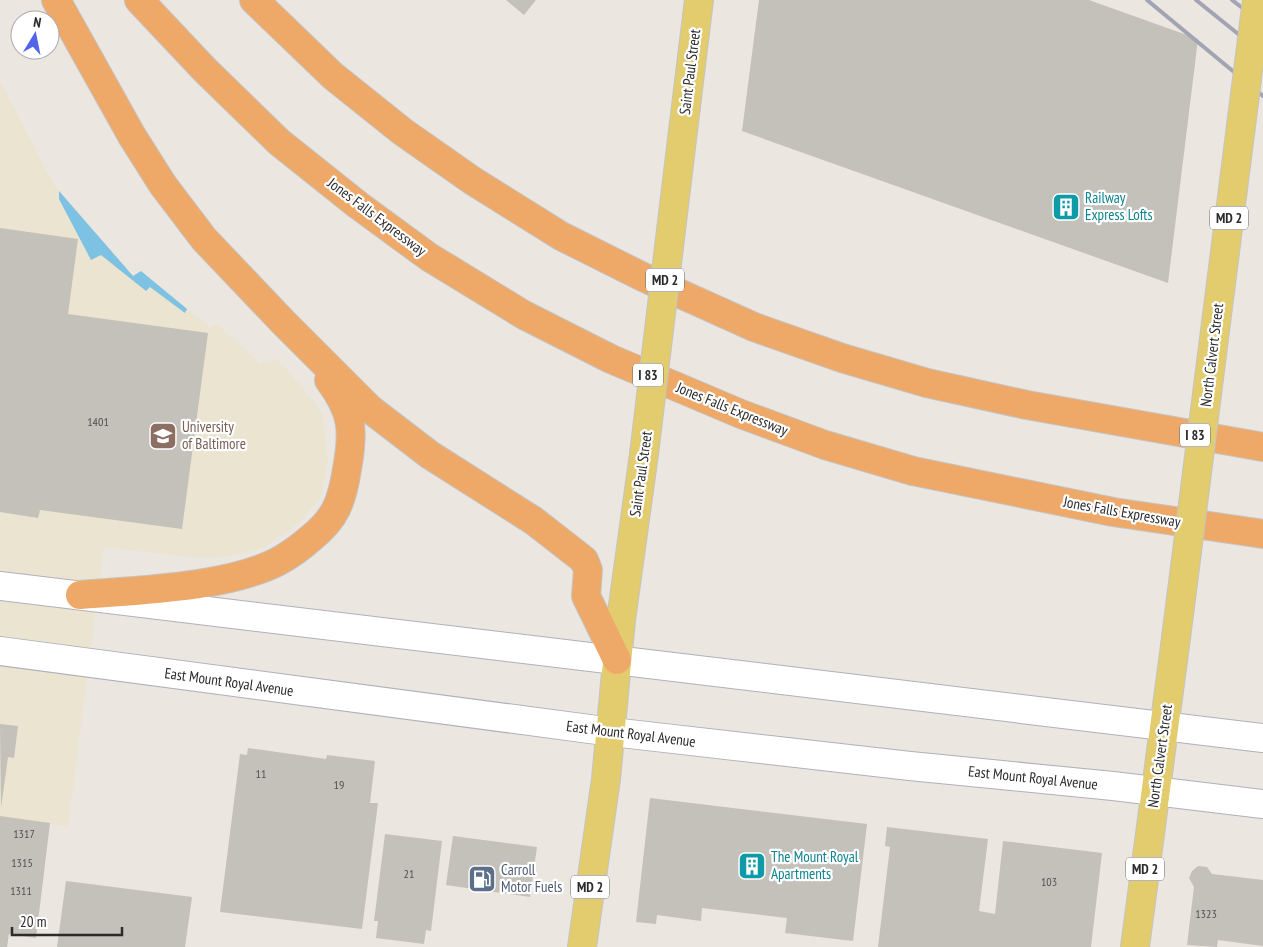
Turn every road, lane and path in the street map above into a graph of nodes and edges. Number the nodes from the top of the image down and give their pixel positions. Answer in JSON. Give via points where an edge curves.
{"nodes":[{"id":1,"x":56,"y":0,"type":"edge"},
{"id":2,"x":139,"y":0,"type":"edge"},
{"id":3,"x":254,"y":0,"type":"edge"},
{"id":4,"x":699,"y":0,"type":"edge"},
{"id":5,"x":1257,"y":0,"type":"edge"},
{"id":6,"x":283,"y":322,"type":"junction"},
{"id":7,"x":1263,"y":448,"type":"edge"},
{"id":8,"x":1263,"y":534,"type":"edge"},
{"id":9,"x":0,"y":586,"type":"edge"},
{"id":10,"x":80,"y":596,"type":"junction"},
{"id":11,"x":0,"y":651,"type":"edge"},
{"id":12,"x":618,"y":660,"type":"junction"},
{"id":13,"x":1164,"y":726,"type":"junction"},
{"id":14,"x":612,"y":732,"type":"junction"},
{"id":15,"x":1263,"y":738,"type":"edge"},
{"id":16,"x":1156,"y":791,"type":"junction"},
{"id":17,"x":1263,"y":804,"type":"edge"},
{"id":18,"x":582,"y":947,"type":"edge"},
{"id":19,"x":1135,"y":947,"type":"edge"}],
"edges":[{"from":1,"to":6,"type":"highway","via":[[162,185],[204,239]]},
{"from":2,"to":8,"type":"highway","name":"Jones Falls Expressway","number":"I 83","via":[[279,142],[358,205],[429,256],[516,310],[611,359],[741,414],[825,445],[913,470],[1113,512]]},
{"from":3,"to":7,"type":"highway","number":"I 83","via":[[333,76],[403,132],[473,181],[561,236],[754,327],[927,383],[1027,405]]},
{"from":4,"to":12,"type":"main road","name":"Saint Paul Street","number":"MD 2","bridge":true},
{"from":5,"to":13,"type":"main road","name":"North Calvert Street","number":"MD 2","bridge":true},
{"from":6,"to":10,"type":"highway","via":[[337,391],[351,421],[351,448],[344,486],[336,509],[323,528],[297,550],[254,572],[166,588]]},
{"from":6,"to":12,"type":"highway","via":[[370,409],[430,455],[534,522],[584,560],[588,570],[586,596]]},
{"from":9,"to":10,"type":"main road"},
{"from":10,"to":12,"type":"main road"},
{"from":11,"to":14,"type":"main road","name":"East Mount Royal Avenue"},
{"from":12,"to":13,"type":"main road"},
{"from":12,"to":14,"type":"main road","name":"Saint Paul Street","number":"MD 2"},
{"from":13,"to":15,"type":"main road"},
{"from":13,"to":16,"type":"main road","name":"North Calvert Street","number":"MD 2"},
{"from":14,"to":16,"type":"main road","name":"East Mount Royal Avenue"},
{"from":14,"to":18,"type":"main road","name":"Saint Paul Street","number":"MD 2"},
{"from":16,"to":17,"type":"main road","name":"East Mount Royal Avenue"},
{"from":16,"to":19,"type":"main road","name":"North Calvert Street","number":"MD 2"}]}
